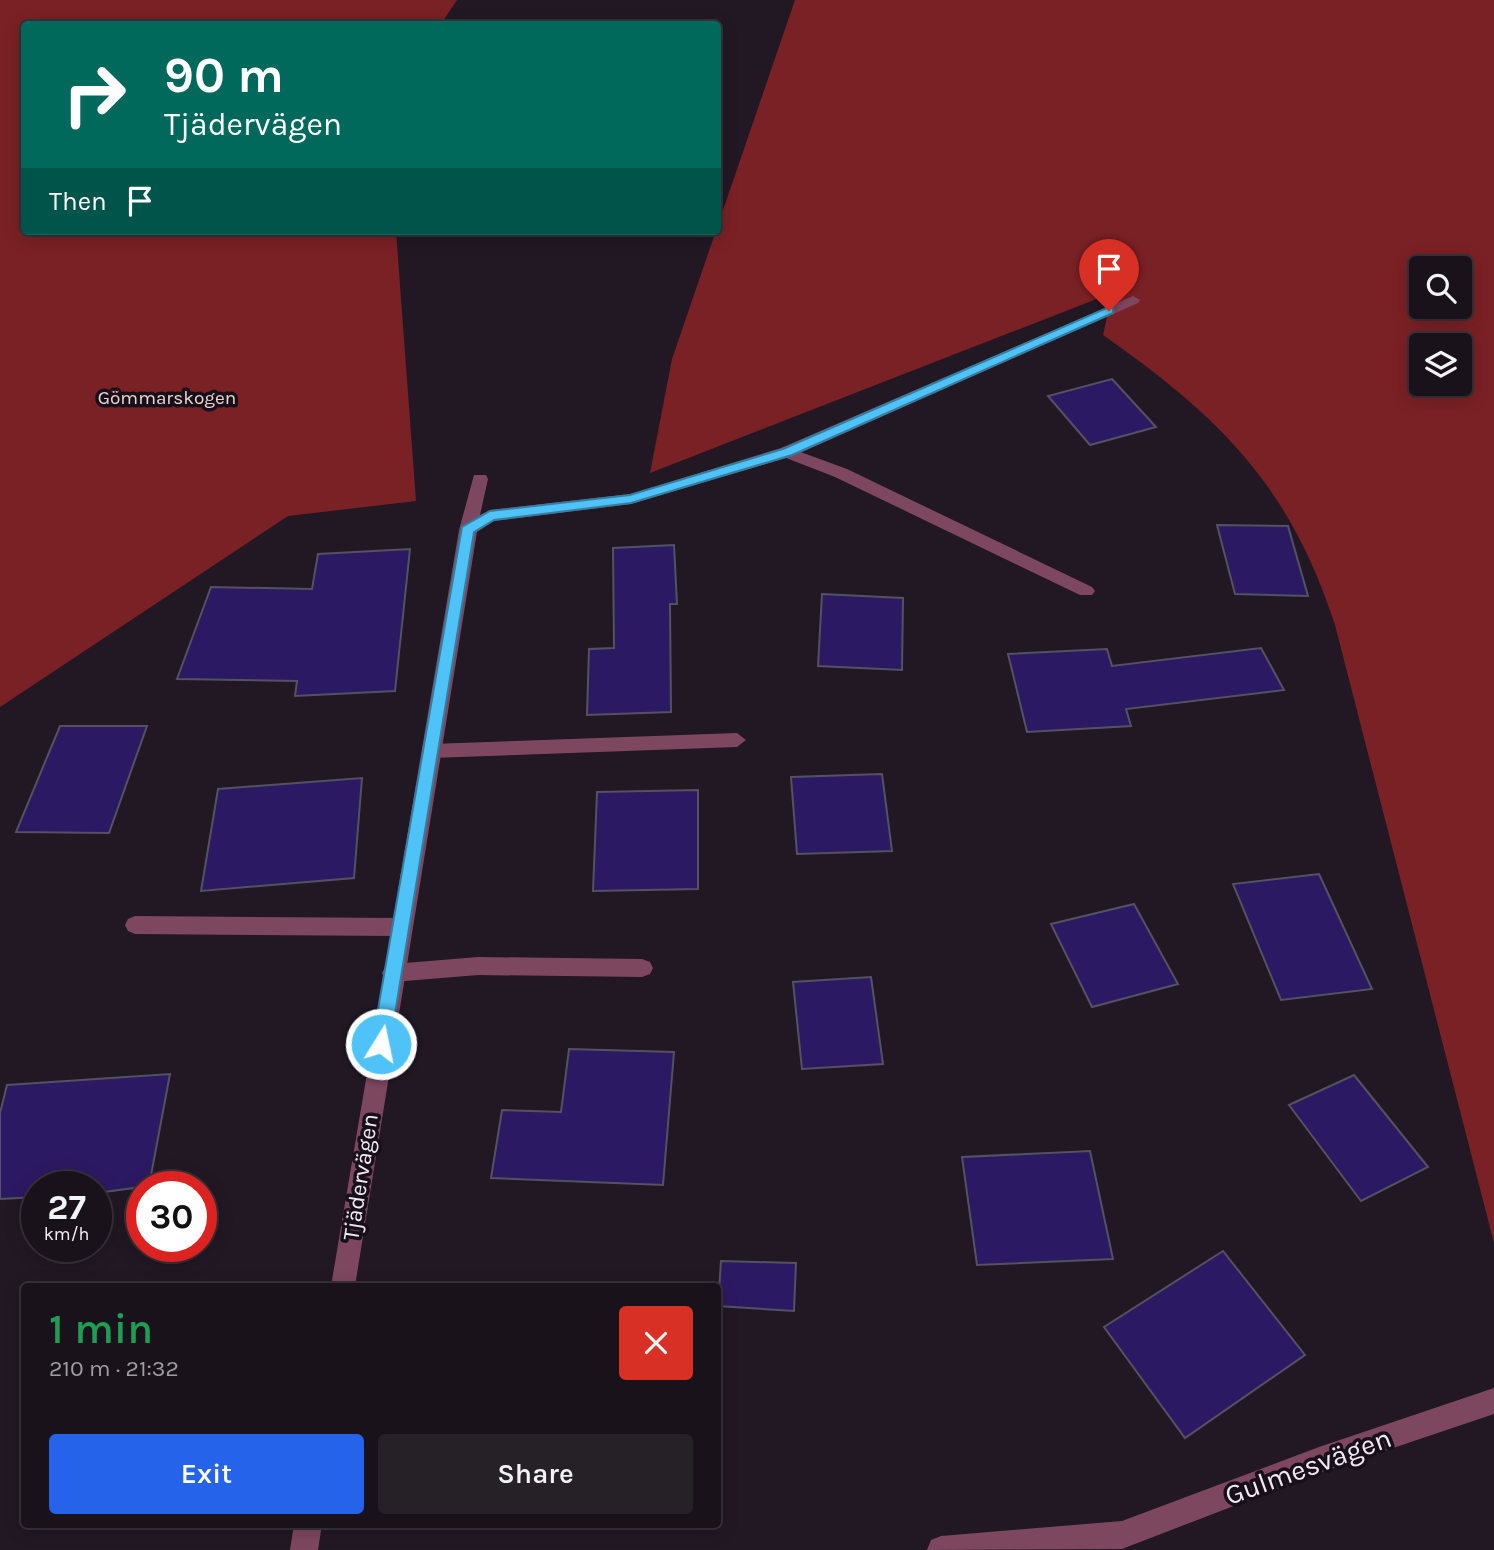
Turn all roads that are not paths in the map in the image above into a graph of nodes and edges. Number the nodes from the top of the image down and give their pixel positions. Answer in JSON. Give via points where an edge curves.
{"nodes":[{"id":1,"x":1133,"y":300,"type":"dead end"},
{"id":2,"x":787,"y":452,"type":"junction"},
{"id":3,"x":480,"y":479,"type":"dead end"},
{"id":4,"x":467,"y":530,"type":"junction"},
{"id":5,"x":1086,"y":591,"type":"dead end"},
{"id":6,"x":737,"y":740,"type":"dead end"},
{"id":7,"x":431,"y":751,"type":"junction"},
{"id":8,"x":135,"y":925,"type":"dead end"},
{"id":9,"x":400,"y":928,"type":"junction"},
{"id":10,"x":642,"y":968,"type":"dead end"},
{"id":11,"x":393,"y":973,"type":"junction"},
{"id":12,"x":343,"y":1283,"type":"edge"},
{"id":13,"x":1494,"y":1401,"type":"edge"},
{"id":14,"x":307,"y":1528,"type":"edge"},
{"id":15,"x":1125,"y":1542,"type":"edge"},
{"id":16,"x":304,"y":1550,"type":"edge"},
{"id":17,"x":941,"y":1550,"type":"edge"}],
"edges":[{"from":1,"to":2,"type":"street"},
{"from":2,"to":4,"type":"street","via":[[631,499],[490,516]]},
{"from":2,"to":5,"type":"street"},
{"from":3,"to":4,"type":"street","name":"Tjädervägen"},
{"from":4,"to":7,"type":"street","name":"Tjädervägen"},
{"from":6,"to":7,"type":"street"},
{"from":7,"to":9,"type":"street","name":"Tjädervägen"},
{"from":8,"to":9,"type":"street"},
{"from":9,"to":11,"type":"street","name":"Tjädervägen"},
{"from":10,"to":11,"type":"street","via":[[478,966]]},
{"from":11,"to":12,"type":"street","name":"Tjädervägen"},
{"from":13,"to":15,"type":"street","name":"Gulmesvägen","via":[[1319,1460]]},
{"from":14,"to":16,"type":"street"},
{"from":15,"to":17,"type":"street","name":"Gulmesvägen"}]}
